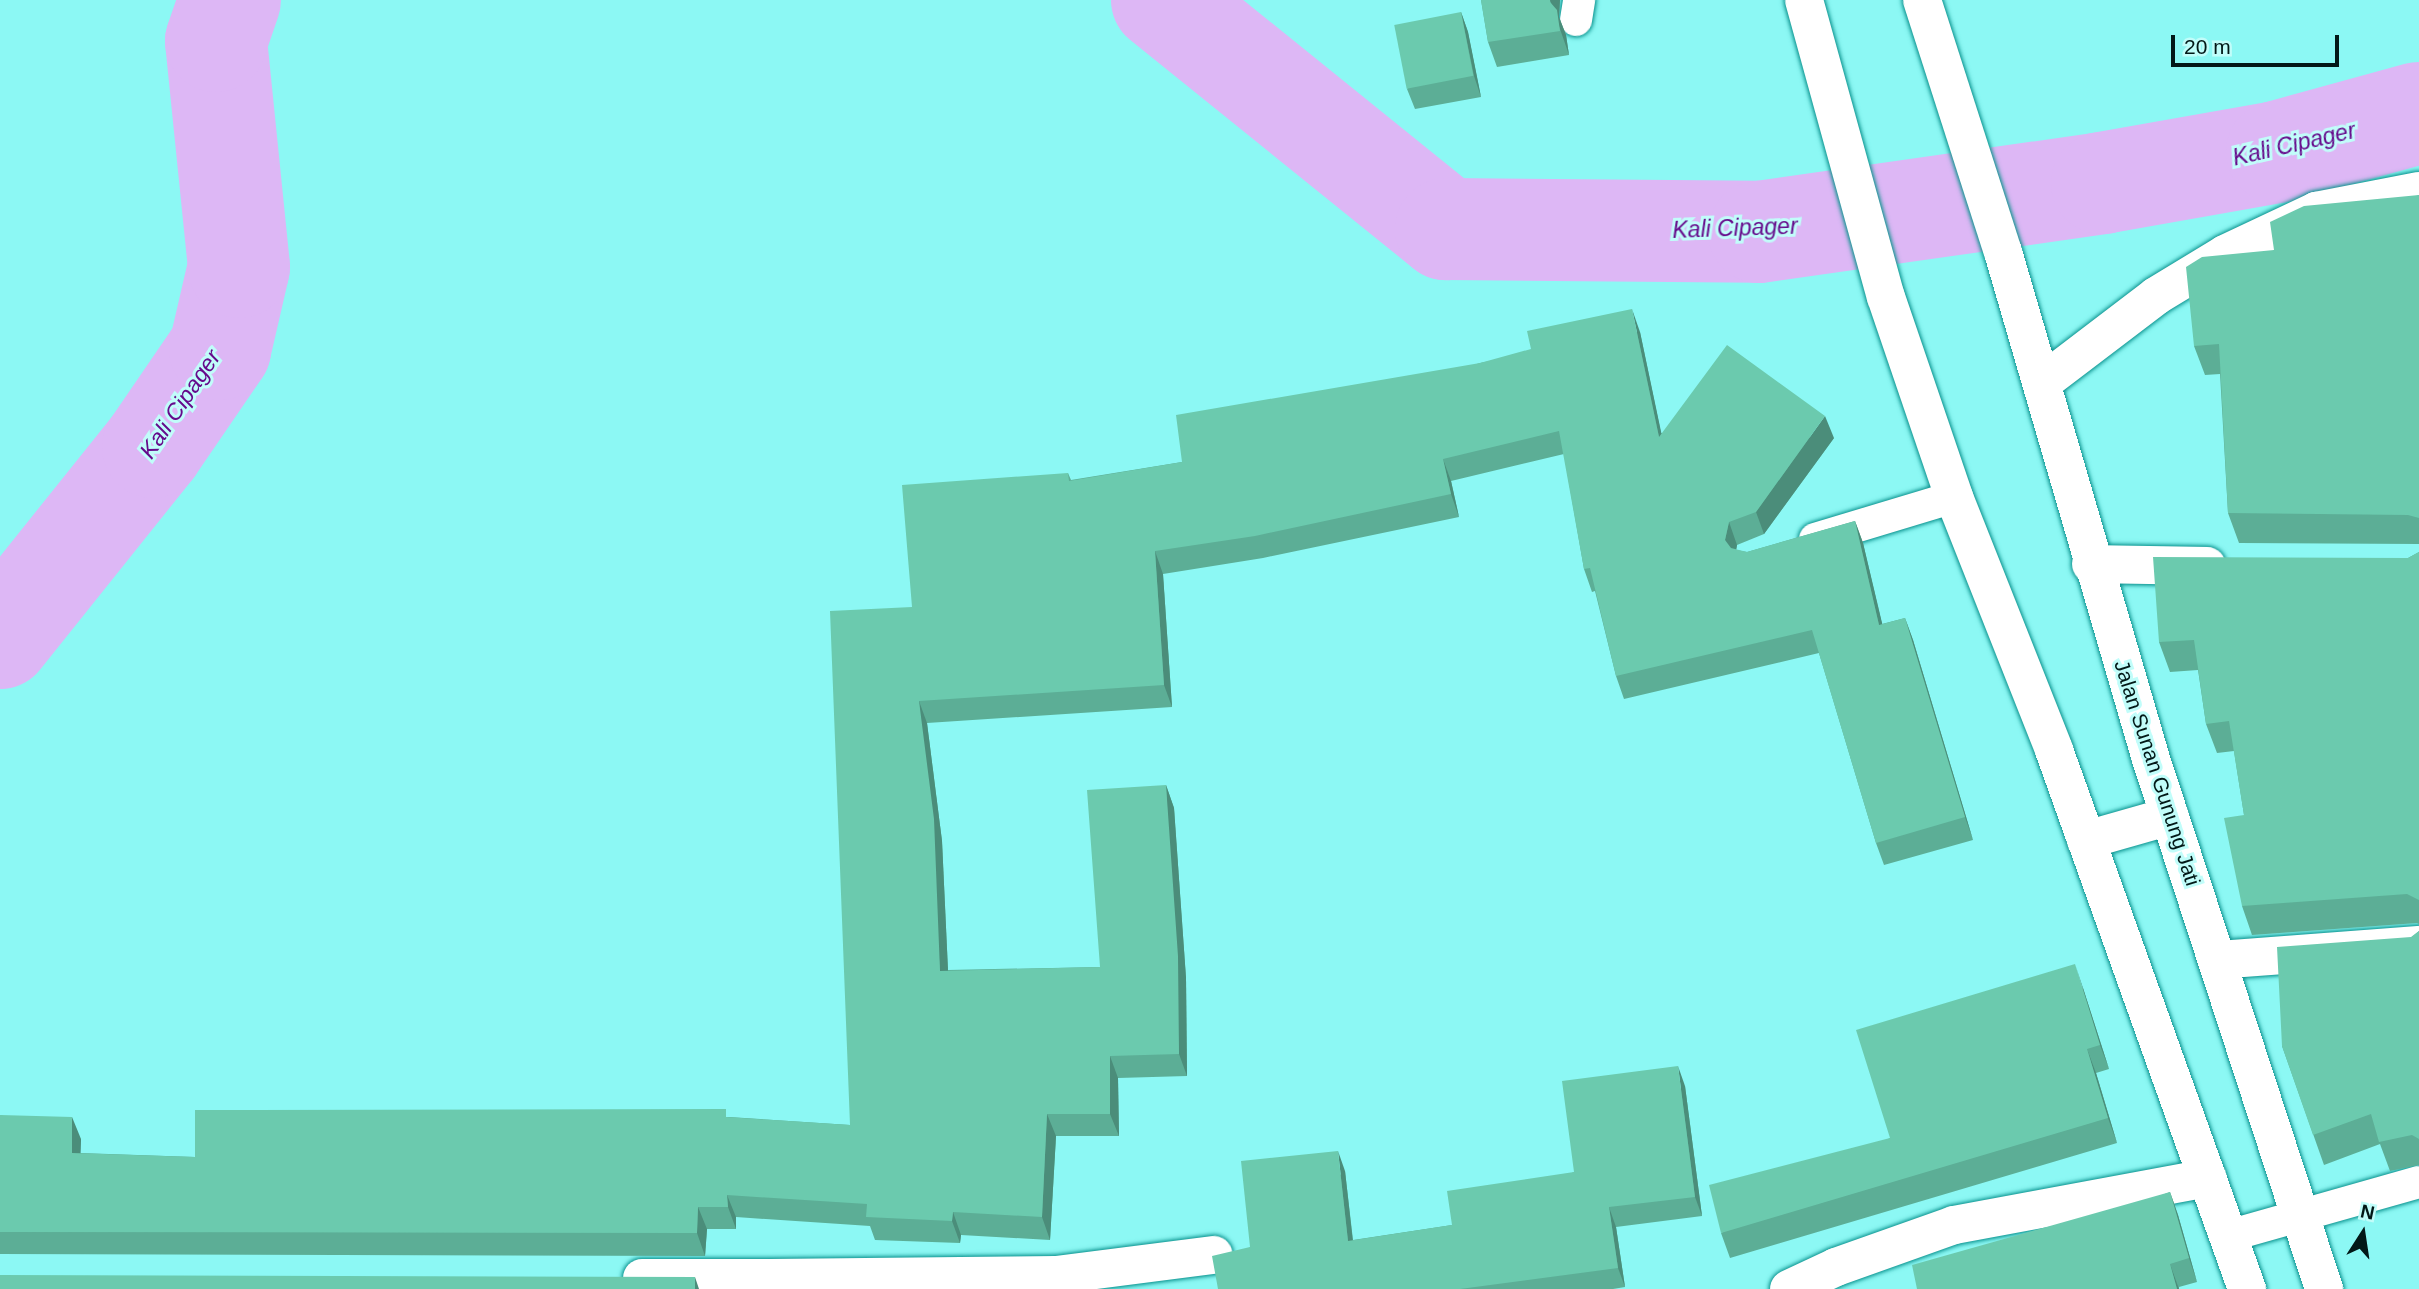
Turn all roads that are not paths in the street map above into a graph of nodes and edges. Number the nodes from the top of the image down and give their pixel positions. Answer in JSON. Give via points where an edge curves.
{"nodes":[{"id":1,"x":1804,"y":0,"type":"edge"},
{"id":2,"x":1922,"y":0,"type":"edge"},
{"id":3,"x":2419,"y":191,"type":"edge"},
{"id":4,"x":2042,"y":383,"type":"junction"},
{"id":5,"x":1954,"y":497,"type":"junction"},
{"id":6,"x":1785,"y":550,"type":"edge"},
{"id":7,"x":2091,"y":564,"type":"junction"},
{"id":8,"x":2239,"y":566,"type":"edge"},
{"id":9,"x":2169,"y":816,"type":"junction"},
{"id":10,"x":2086,"y":840,"type":"junction"},
{"id":11,"x":2419,"y":945,"type":"edge"},
{"id":12,"x":2218,"y":960,"type":"junction"},
{"id":13,"x":2208,"y":1178,"type":"junction"},
{"id":14,"x":2419,"y":1182,"type":"edge"},
{"id":15,"x":2298,"y":1213,"type":"junction"},
{"id":16,"x":2228,"y":1236,"type":"junction"},
{"id":17,"x":1214,"y":1255,"type":"edge"},
{"id":18,"x":604,"y":1278,"type":"edge"},
{"id":19,"x":1057,"y":1282,"type":"edge"},
{"id":20,"x":769,"y":1284,"type":"edge"},
{"id":21,"x":1789,"y":1289,"type":"edge"},
{"id":22,"x":2247,"y":1289,"type":"edge"},
{"id":23,"x":2324,"y":1289,"type":"edge"}],
"edges":[{"from":1,"to":5,"type":"main road","via":[[1886,297]]},
{"from":2,"to":4,"type":"main road","name":"Jalan Sunan Gunung Jati"},
{"from":3,"to":4,"type":"main road","via":[[2316,211],[2225,254],[2156,296]]},
{"from":4,"to":7,"type":"main road","name":"Jalan Sunan Gunung Jati"},
{"from":5,"to":6,"type":"lane"},
{"from":5,"to":10,"type":"main road"},
{"from":7,"to":8,"type":"main road"},
{"from":7,"to":9,"type":"main road","name":"Jalan Sunan Gunung Jati"},
{"from":9,"to":10,"type":"main road"},
{"from":9,"to":12,"type":"main road","name":"Jalan Sunan Gunung Jati"},
{"from":10,"to":13,"type":"main road"},
{"from":11,"to":12,"type":"main road"},
{"from":12,"to":15,"type":"main road","name":"Jalan Sunan Gunung Jati"},
{"from":13,"to":16,"type":"main road"},
{"from":13,"to":21,"type":"main road","via":[[1954,1225],[1836,1267]]},
{"from":14,"to":15,"type":"lane"},
{"from":15,"to":16,"type":"lane"},
{"from":15,"to":23,"type":"main road","name":"Jalan Sunan Gunung Jati"},
{"from":16,"to":22,"type":"main road"},
{"from":17,"to":19,"type":"main road"},
{"from":18,"to":20,"type":"main road"},
{"from":19,"to":20,"type":"main road"}]}
